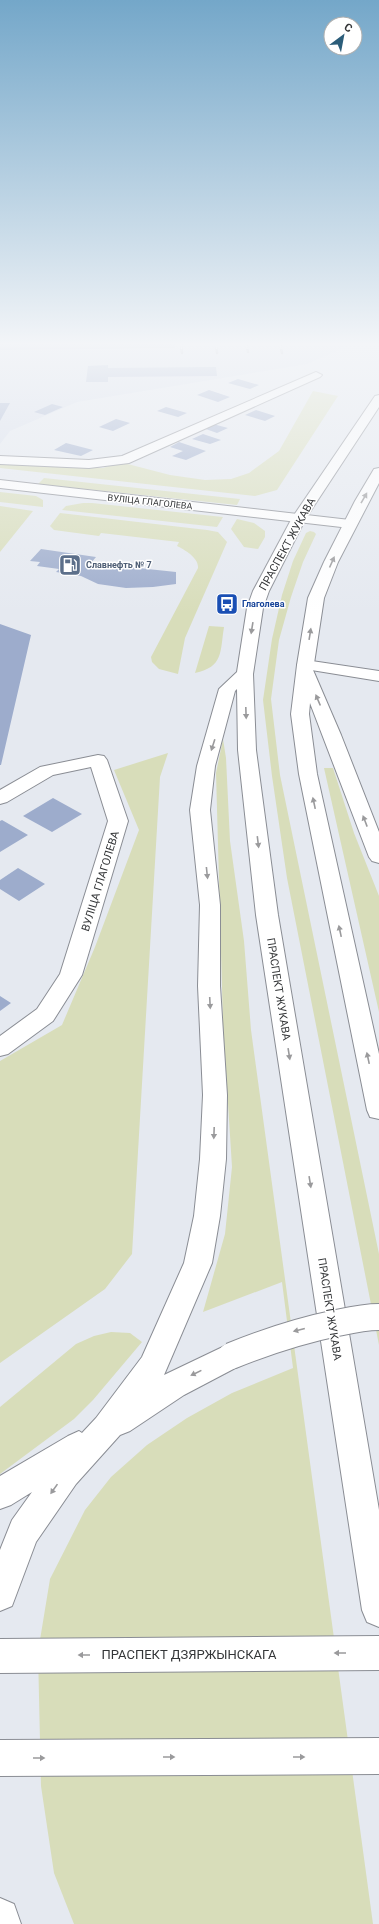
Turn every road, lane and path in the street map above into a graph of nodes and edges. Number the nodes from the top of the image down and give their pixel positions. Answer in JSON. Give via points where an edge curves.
{"nodes":[{"id":1,"x":184,"y":434,"type":"edge"},
{"id":2,"x":355,"y":434,"type":"edge"},
{"id":3,"x":0,"y":460,"type":"edge"},
{"id":4,"x":379,"y":472,"type":"edge"},
{"id":5,"x":0,"y":484,"type":"edge"},
{"id":6,"x":300,"y":518,"type":"junction"},
{"id":7,"x":350,"y":524,"type":"junction"},
{"id":8,"x":305,"y":667,"type":"junction"},
{"id":9,"x":245,"y":674,"type":"junction"},
{"id":10,"x":379,"y":676,"type":"edge"},
{"id":11,"x":0,"y":798,"type":"edge"},
{"id":12,"x":379,"y":857,"type":"edge"},
{"id":13,"x":0,"y":1048,"type":"edge"},
{"id":14,"x":379,"y":1110,"type":"edge"},
{"id":15,"x":379,"y":1317,"type":"edge"},
{"id":16,"x":107,"y":1428,"type":"junction"},
{"id":17,"x":0,"y":1494,"type":"edge"},
{"id":18,"x":0,"y":1594,"type":"edge"},
{"id":19,"x":379,"y":1610,"type":"edge"},
{"id":20,"x":379,"y":1653,"type":"edge"},
{"id":21,"x":0,"y":1656,"type":"edge"},
{"id":22,"x":379,"y":1756,"type":"edge"},
{"id":23,"x":0,"y":1758,"type":"edge"},
{"id":24,"x":0,"y":1918,"type":"edge"},
{"id":25,"x":1,"y":1924,"type":"edge"}],
"edges":[{"from":1,"to":3,"type":"main road","via":[[125,460],[89,464]]},
{"from":2,"to":6,"type":"main road","name":"ПРАСПЕКТ ЖУКАВА"},
{"from":7,"to":4,"type":"main road","one_way":true},
{"from":5,"to":6,"type":"main road","name":"ВУЛІЦА ГЛАГОЛЕВА"},
{"from":6,"to":7,"type":"main road","name":"ВУЛІЦА ГЛАГОЛЕВА"},
{"from":6,"to":9,"type":"main road","name":"ПРАСПЕКТ ЖУКАВА","one_way":true,"via":[[261,591],[255,608]]},
{"from":8,"to":7,"type":"main road","one_way":true,"via":[[316,598]]},
{"from":8,"to":10,"type":"main road"},
{"from":12,"to":8,"type":"main road","one_way":true},
{"from":14,"to":8,"type":"main road","one_way":true,"via":[[308,774],[300,714]]},
{"from":9,"to":16,"type":"main road","one_way":true,"via":[[227,689],[206,766],[200,810],[210,905],[209,986],[215,1095],[213,1159],[207,1216],[198,1263],[153,1366]]},
{"from":9,"to":19,"type":"main road","name":"ПРАСПЕКТ ЖУКАВА","one_way":true,"via":[[247,750],[267,915]]},
{"from":11,"to":13,"type":"main road","name":"ВУЛІЦА ГЛАГОЛЕВА","via":[[47,771],[98,760],[118,820],[71,975],[45,1015]]},
{"from":15,"to":16,"type":"main road","one_way":true,"bridge":true,"via":[[366,1317],[298,1330],[272,1339],[231,1356],[174,1385]]},
{"from":16,"to":17,"type":"main road"},
{"from":16,"to":18,"type":"main road","one_way":true,"via":[[65,1473],[24,1531]]},
{"from":20,"to":21,"type":"main road","name":"ПРАСПЕКТ ДЗЯРЖЫНСКАГА","one_way":true},
{"from":23,"to":22,"type":"main road","one_way":true},
{"from":24,"to":25,"type":"main road"}]}
